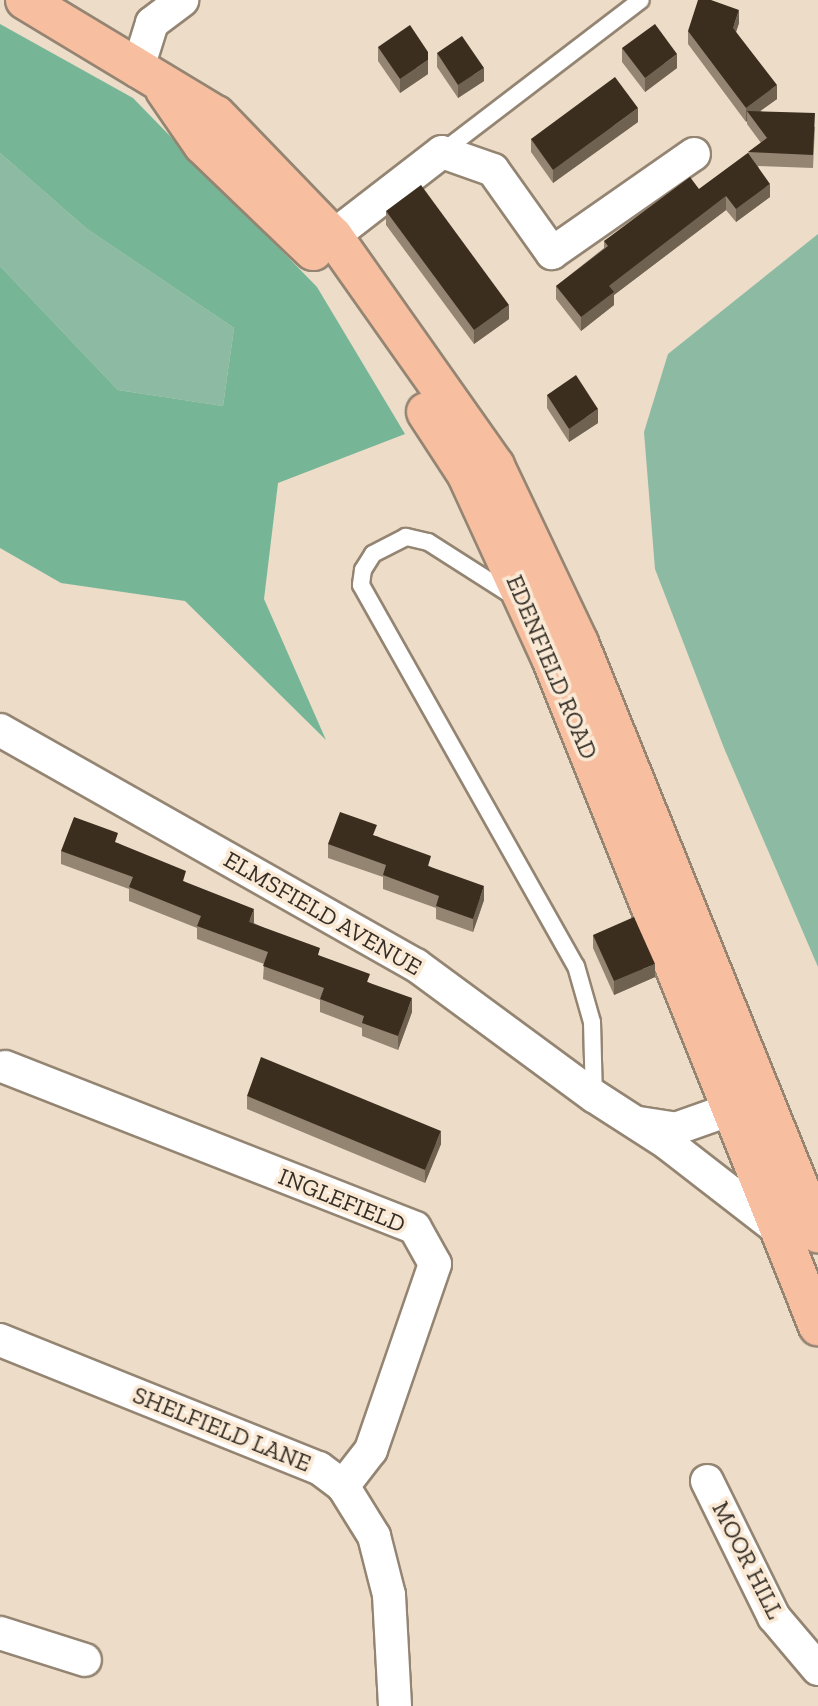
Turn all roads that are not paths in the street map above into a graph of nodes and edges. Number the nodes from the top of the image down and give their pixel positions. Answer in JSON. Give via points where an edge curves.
{"nodes":[{"id":1,"x":25,"y":0,"type":"edge"},
{"id":2,"x":182,"y":0,"type":"edge"},
{"id":3,"x":641,"y":0,"type":"edge"},
{"id":4,"x":144,"y":11,"type":"edge"},
{"id":5,"x":149,"y":77,"type":"junction"},
{"id":6,"x":442,"y":152,"type":"junction"},
{"id":7,"x":694,"y":154,"type":"dead end"},
{"id":8,"x":323,"y":244,"type":"junction"},
{"id":9,"x":527,"y":605,"type":"junction"},
{"id":10,"x":0,"y":730,"type":"edge"},
{"id":11,"x":5,"y":1067,"type":"dead end"},
{"id":12,"x":594,"y":1096,"type":"junction"},
{"id":13,"x":747,"y":1103,"type":"junction"},
{"id":14,"x":631,"y":1121,"type":"junction"},
{"id":15,"x":778,"y":1229,"type":"junction"},
{"id":16,"x":818,"y":1233,"type":"edge"},
{"id":17,"x":818,"y":1326,"type":"edge"},
{"id":18,"x":0,"y":1340,"type":"edge"},
{"id":19,"x":707,"y":1481,"type":"dead end"},
{"id":20,"x":343,"y":1486,"type":"junction"},
{"id":21,"x":0,"y":1633,"type":"edge"},
{"id":22,"x":86,"y":1660,"type":"dead end"},
{"id":23,"x":818,"y":1670,"type":"edge"},
{"id":24,"x":395,"y":1706,"type":"edge"}],
"edges":[{"from":1,"to":5,"type":"main road","name":"EDENFIELD ROAD"},
{"from":2,"to":4,"type":"street"},
{"from":3,"to":6,"type":"lane"},
{"from":4,"to":5,"type":"street"},
{"from":5,"to":8,"type":"main road","name":"EDENFIELD ROAD","via":[[203,145]]},
{"from":6,"to":7,"type":"street","via":[[493,170],[552,253]]},
{"from":6,"to":8,"type":"street"},
{"from":8,"to":9,"type":"main road","name":"EDENFIELD ROAD","via":[[467,475]]},
{"from":8,"to":13,"type":"main road","name":"EDENFIELD ROAD","via":[[495,466],[579,643]]},
{"from":9,"to":12,"type":"lane","via":[[428,542],[407,537],[373,554],[363,570],[361,585],[576,966],[592,1022]]},
{"from":9,"to":13,"type":"main road","name":"EDENFIELD ROAD"},
{"from":10,"to":12,"type":"street","name":"ELMSFIELD AVENUE","via":[[416,965]]},
{"from":11,"to":20,"type":"street","name":"INGLEFIELD","via":[[415,1228],[435,1264],[371,1450]]},
{"from":12,"to":14,"type":"street","name":"ELMSFIELD AVENUE"},
{"from":13,"to":14,"type":"street","name":"ELMSFIELD AVENUE","via":[[675,1129]]},
{"from":13,"to":15,"type":"main road","name":"EDENFIELD ROAD"},
{"from":13,"to":16,"type":"main road","name":"EDENFIELD ROAD"},
{"from":14,"to":15,"type":"street","name":"ELMSFIELD AVENUE"},
{"from":15,"to":17,"type":"main road","name":"EDENFIELD ROAD"},
{"from":18,"to":20,"type":"street","name":"SHELFIELD LANE","via":[[319,1468]]},
{"from":19,"to":23,"type":"street","name":"MOOR HILL","via":[[774,1617]]},
{"from":20,"to":24,"type":"street","name":"SHELFIELD LANE","via":[[373,1535],[388,1595]]},
{"from":21,"to":22,"type":"street"}]}
